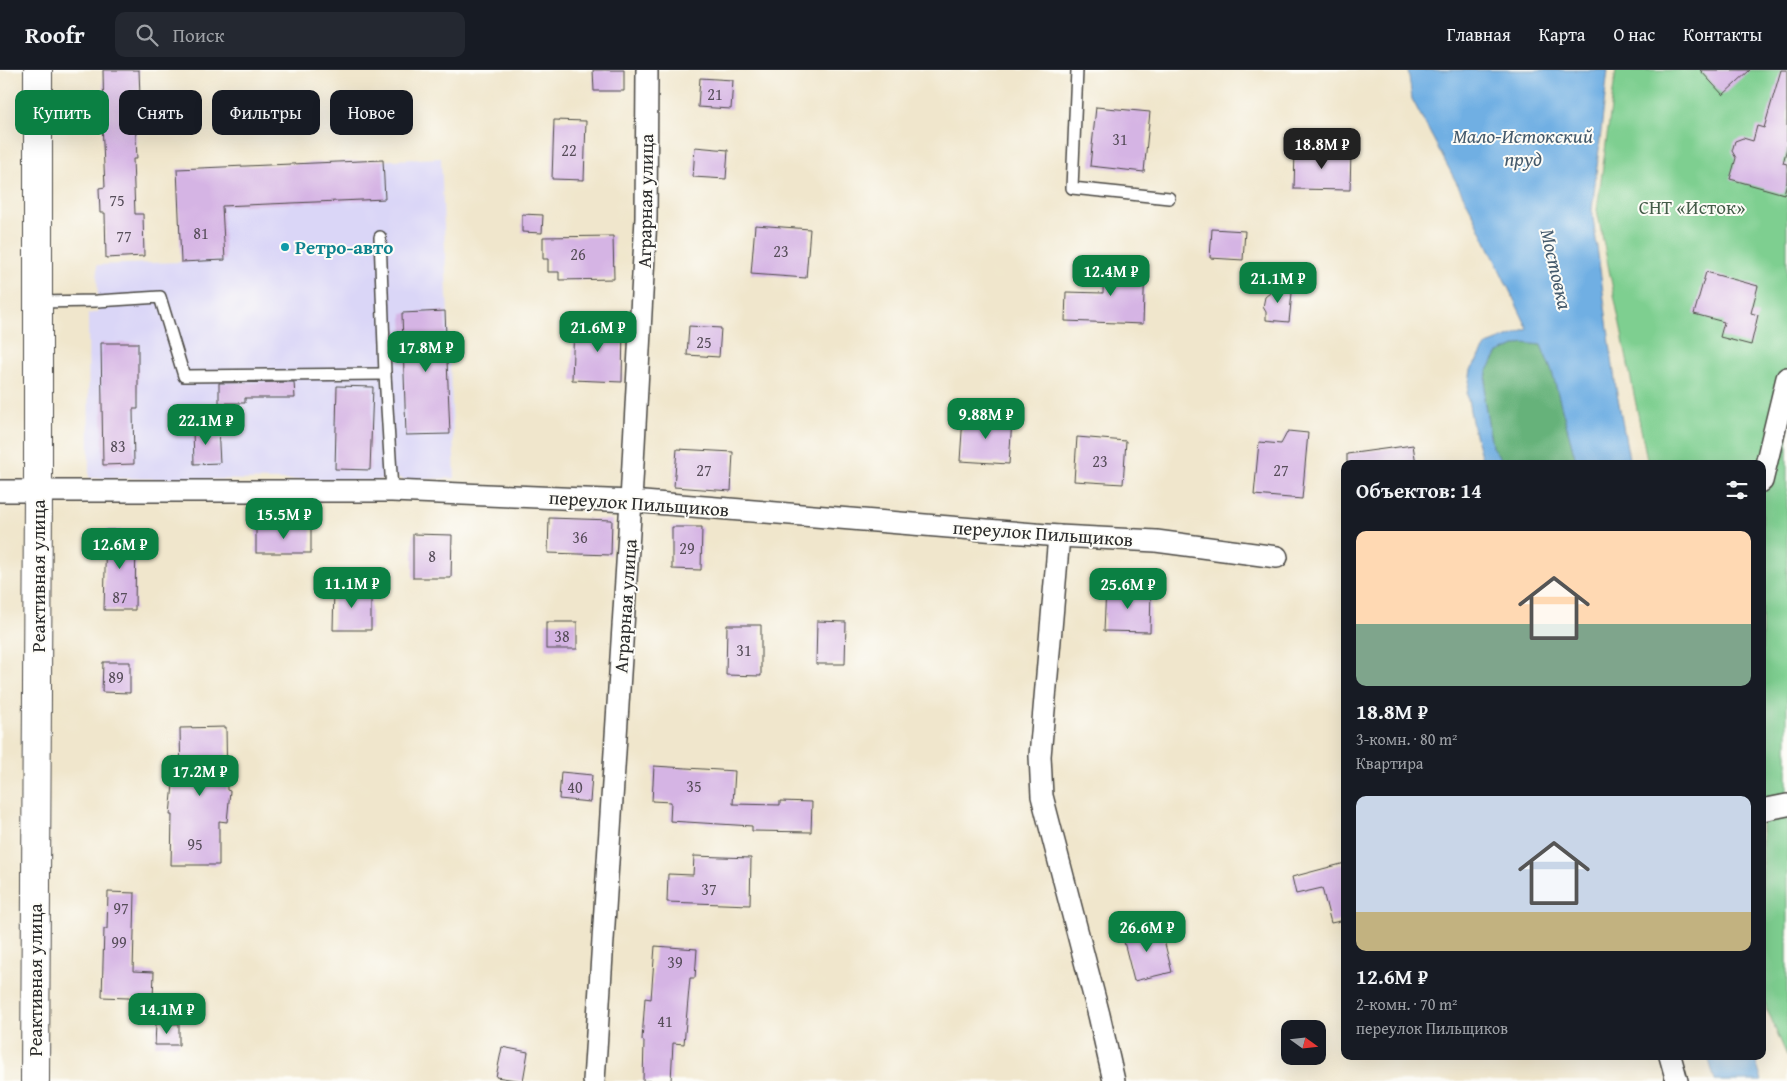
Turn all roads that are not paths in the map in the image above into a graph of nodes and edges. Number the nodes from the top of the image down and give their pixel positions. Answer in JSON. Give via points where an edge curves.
{"nodes":[{"id":1,"x":38,"y":70,"type":"edge"},
{"id":2,"x":646,"y":70,"type":"edge"},
{"id":3,"x":1077,"y":70,"type":"edge"},
{"id":4,"x":1170,"y":198,"type":"dead end"},
{"id":5,"x":380,"y":237,"type":"dead end"},
{"id":6,"x":38,"y":302,"type":"junction"},
{"id":7,"x":385,"y":374,"type":"junction"},
{"id":8,"x":1787,"y":378,"type":"edge"},
{"id":9,"x":1766,"y":465,"type":"edge"},
{"id":10,"x":38,"y":490,"type":"junction"},
{"id":11,"x":0,"y":491,"type":"edge"},
{"id":12,"x":392,"y":491,"type":"junction"},
{"id":13,"x":632,"y":501,"type":"junction"},
{"id":14,"x":1059,"y":536,"type":"junction"},
{"id":15,"x":1276,"y":557,"type":"dead end"},
{"id":16,"x":1787,"y":805,"type":"edge"},
{"id":17,"x":1766,"y":809,"type":"edge"},
{"id":18,"x":1671,"y":1060,"type":"edge"},
{"id":19,"x":35,"y":1081,"type":"edge"},
{"id":20,"x":594,"y":1081,"type":"edge"},
{"id":21,"x":1114,"y":1081,"type":"edge"},
{"id":22,"x":1677,"y":1081,"type":"edge"}],
"edges":[{"from":1,"to":6,"type":"main road","name":"Реактивная улица"},
{"from":2,"to":13,"type":"street","name":"Аграрная улица","via":[[646,218]]},
{"from":3,"to":4,"type":"lane","via":[[1072,188]]},
{"from":5,"to":7,"type":"lane"},
{"from":6,"to":7,"type":"lane","via":[[160,297],[184,376]]},
{"from":6,"to":10,"type":"main road","name":"Реактивная улица"},
{"from":7,"to":12,"type":"lane"},
{"from":8,"to":9,"type":"street"},
{"from":10,"to":11,"type":"street","name":"переулок Пильщиков"},
{"from":10,"to":12,"type":"street","name":"переулок Пильщиков"},
{"from":10,"to":19,"type":"main road","name":"Реактивная улица"},
{"from":12,"to":13,"type":"street","name":"переулок Пильщиков"},
{"from":13,"to":14,"type":"street","name":"переулок Пильщиков"},
{"from":13,"to":20,"type":"street","name":"Аграрная улица"},
{"from":14,"to":15,"type":"street","name":"переулок Пильщиков","via":[[1156,541]]},
{"from":14,"to":21,"type":"street","via":[[1040,756],[1042,796]]},
{"from":16,"to":17,"type":"street"},
{"from":18,"to":22,"type":"street"}]}
